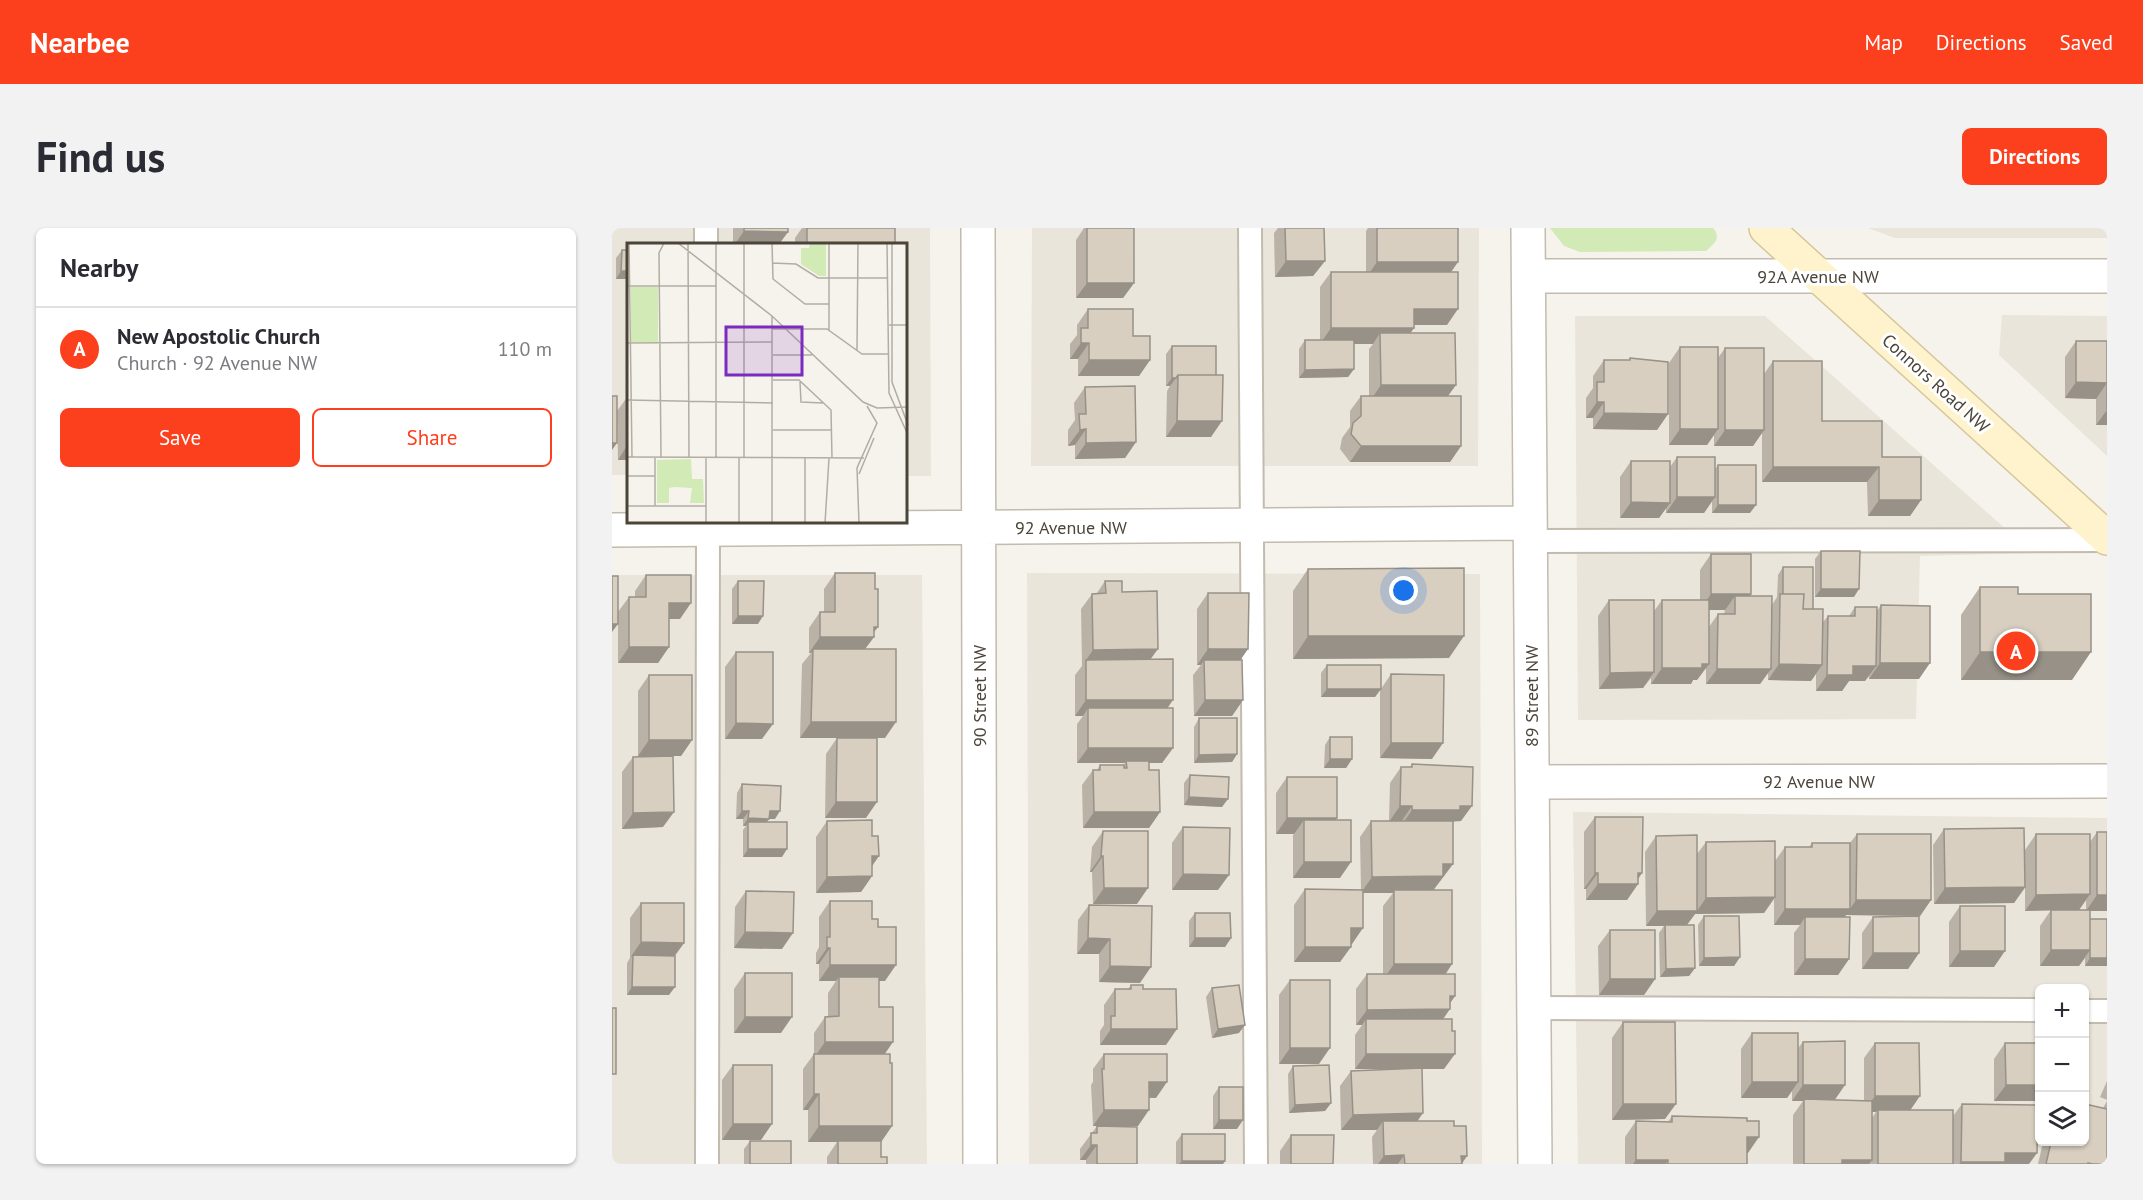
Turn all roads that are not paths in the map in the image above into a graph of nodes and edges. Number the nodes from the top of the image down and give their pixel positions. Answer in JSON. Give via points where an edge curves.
{"nodes":[{"id":1,"x":978,"y":228,"type":"edge"},
{"id":2,"x":1250,"y":228,"type":"edge"},
{"id":3,"x":1528,"y":228,"type":"edge"},
{"id":4,"x":1766,"y":228,"type":"edge"},
{"id":5,"x":1529,"y":276,"type":"junction"},
{"id":6,"x":1819,"y":276,"type":"junction"},
{"id":7,"x":2107,"y":276,"type":"edge"},
{"id":8,"x":1252,"y":525,"type":"junction"},
{"id":9,"x":708,"y":526,"type":"edge"},
{"id":10,"x":979,"y":528,"type":"junction"},
{"id":11,"x":612,"y":530,"type":"edge"},
{"id":12,"x":1530,"y":532,"type":"junction"},
{"id":13,"x":2107,"y":539,"type":"edge"},
{"id":14,"x":2107,"y":781,"type":"edge"},
{"id":15,"x":1532,"y":782,"type":"junction"},
{"id":16,"x":1534,"y":1008,"type":"junction"},
{"id":17,"x":2035,"y":1010,"type":"edge"},
{"id":18,"x":2089,"y":1011,"type":"edge"},
{"id":19,"x":2107,"y":1011,"type":"edge"},
{"id":20,"x":707,"y":1164,"type":"edge"},
{"id":21,"x":980,"y":1164,"type":"edge"},
{"id":22,"x":1256,"y":1164,"type":"edge"},
{"id":23,"x":1534,"y":1164,"type":"edge"}],
"edges":[{"from":1,"to":10,"type":"street","name":"90 Street NW"},
{"from":2,"to":8,"type":"lane"},
{"from":3,"to":5,"type":"street","name":"89 Street NW"},
{"from":4,"to":6,"type":"main road","name":"Connors Road NW"},
{"from":5,"to":6,"type":"street","name":"92A Avenue NW"},
{"from":5,"to":12,"type":"street","name":"89 Street NW"},
{"from":6,"to":7,"type":"street","name":"92A Avenue NW"},
{"from":6,"to":13,"type":"main road","name":"Connors Road NW"},
{"from":8,"to":10,"type":"street","name":"92 Avenue NW"},
{"from":8,"to":12,"type":"street","name":"92 Avenue NW"},
{"from":8,"to":22,"type":"lane"},
{"from":9,"to":10,"type":"street","name":"92 Avenue NW"},
{"from":9,"to":11,"type":"street","name":"92 Avenue NW"},
{"from":9,"to":20,"type":"lane"},
{"from":10,"to":21,"type":"street","name":"90 Street NW"},
{"from":12,"to":13,"type":"lane"},
{"from":12,"to":15,"type":"street","name":"89 Street NW"},
{"from":14,"to":15,"type":"street","name":"92 Avenue NW"},
{"from":15,"to":16,"type":"street","name":"89 Street NW"},
{"from":16,"to":17,"type":"lane"},
{"from":16,"to":23,"type":"street","name":"89 Street NW"},
{"from":18,"to":19,"type":"lane"}]}
